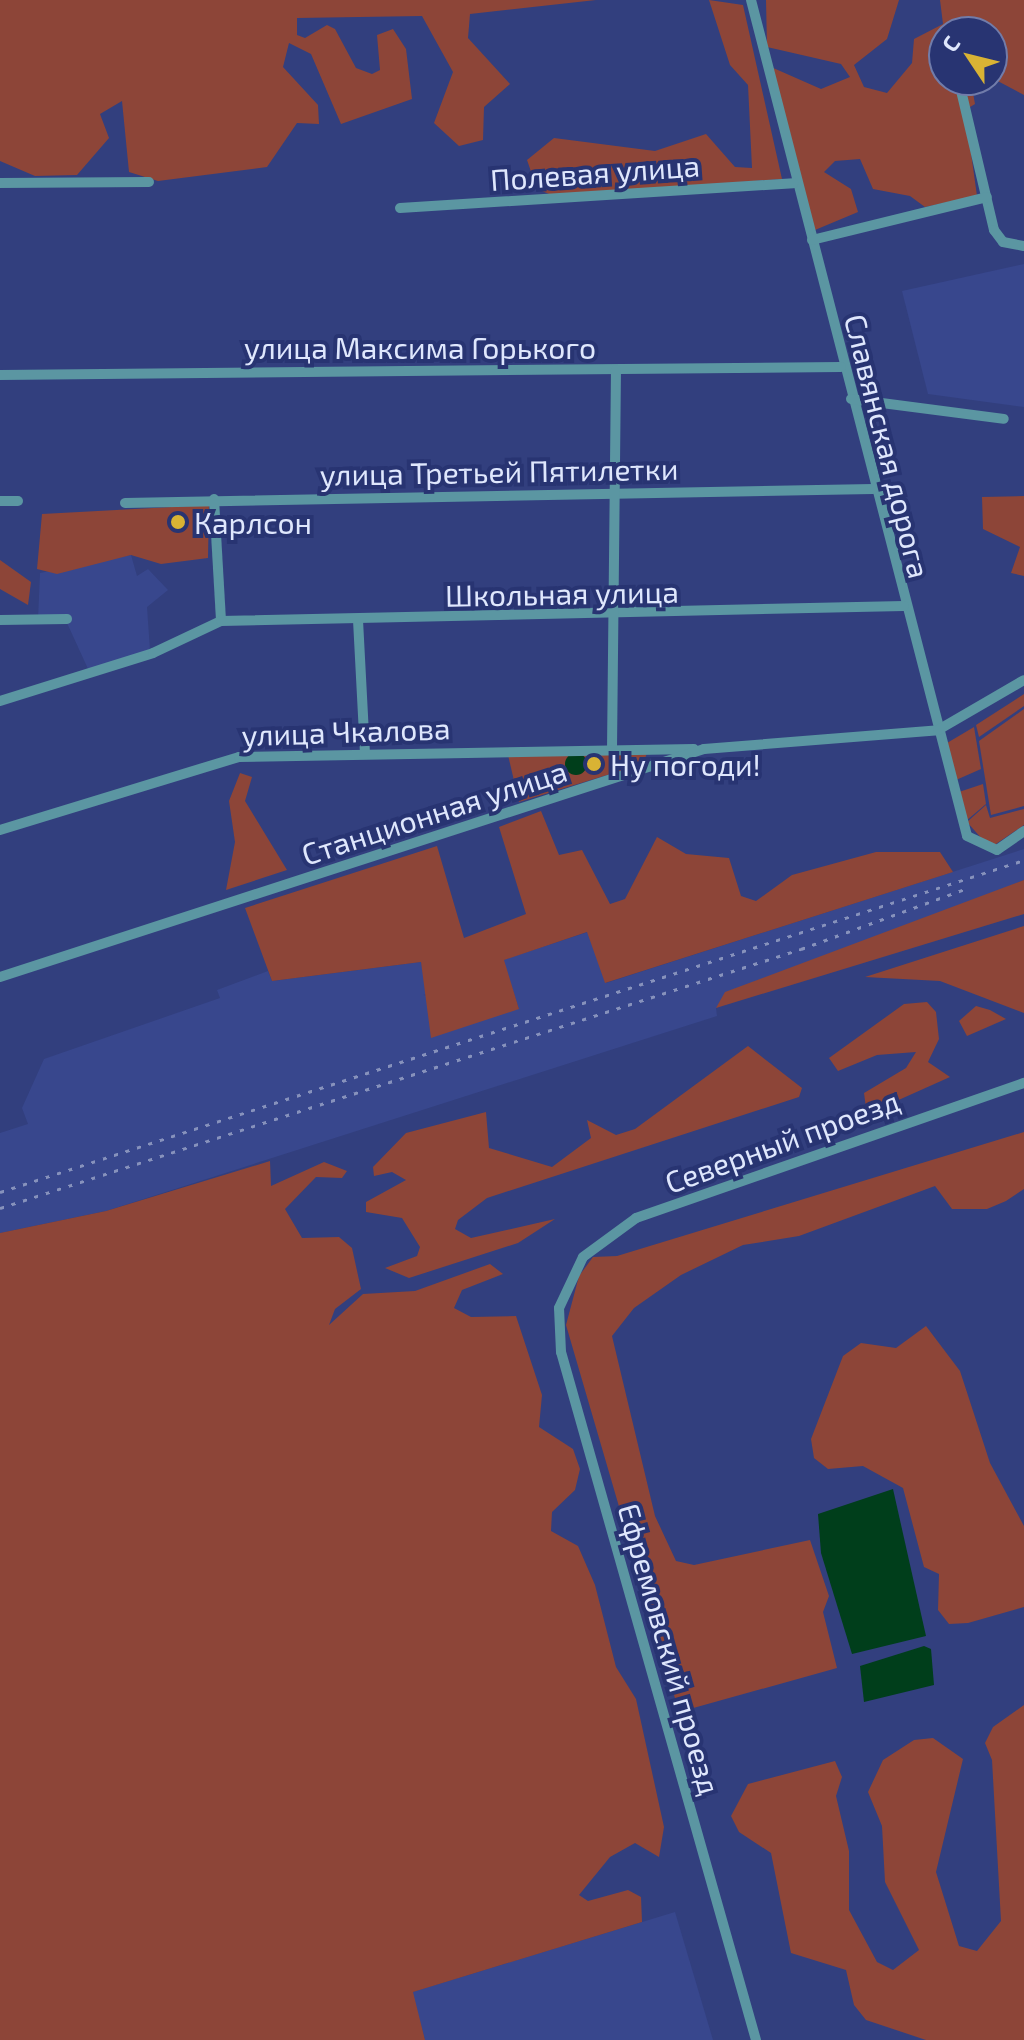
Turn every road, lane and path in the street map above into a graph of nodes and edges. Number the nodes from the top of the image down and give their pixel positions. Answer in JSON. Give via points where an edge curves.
{"nodes":[{"id":1,"x":751,"y":0,"type":"edge"},
{"id":2,"x":962,"y":96,"type":"edge"},
{"id":3,"x":149,"y":182,"type":"dead end"},
{"id":4,"x":0,"y":183,"type":"edge"},
{"id":5,"x":793,"y":183,"type":"junction"},
{"id":6,"x":987,"y":197,"type":"junction"},
{"id":7,"x":400,"y":208,"type":"dead end"},
{"id":8,"x":812,"y":240,"type":"junction"},
{"id":9,"x":1024,"y":246,"type":"edge"},
{"id":10,"x":841,"y":367,"type":"junction"},
{"id":11,"x":616,"y":370,"type":"junction"},
{"id":12,"x":0,"y":375,"type":"edge"},
{"id":13,"x":851,"y":399,"type":"junction"},
{"id":14,"x":1004,"y":419,"type":"dead end"},
{"id":15,"x":873,"y":489,"type":"junction"},
{"id":16,"x":615,"y":494,"type":"junction"},
{"id":17,"x":214,"y":499,"type":"junction"},
{"id":18,"x":0,"y":501,"type":"edge"},
{"id":19,"x":18,"y":501,"type":"dead end"},
{"id":20,"x":125,"y":503,"type":"dead end"},
{"id":21,"x":904,"y":606,"type":"junction"},
{"id":22,"x":614,"y":616,"type":"junction"},
{"id":23,"x":67,"y":619,"type":"dead end"},
{"id":24,"x":0,"y":620,"type":"edge"},
{"id":25,"x":358,"y":620,"type":"junction"},
{"id":26,"x":221,"y":621,"type":"junction"},
{"id":27,"x":1024,"y":680,"type":"edge"},
{"id":28,"x":0,"y":701,"type":"edge"},
{"id":29,"x":938,"y":730,"type":"junction"},
{"id":30,"x":655,"y":749,"type":"junction"},
{"id":31,"x":704,"y":749,"type":"junction"},
{"id":32,"x":612,"y":750,"type":"junction"},
{"id":33,"x":365,"y":753,"type":"junction"},
{"id":34,"x":656,"y":765,"type":"junction"},
{"id":35,"x":0,"y":830,"type":"edge"},
{"id":36,"x":1024,"y":831,"type":"edge"},
{"id":37,"x":0,"y":977,"type":"edge"},
{"id":38,"x":1024,"y":1083,"type":"edge"},
{"id":39,"x":573,"y":1271,"type":"joint"},
{"id":40,"x":756,"y":2040,"type":"edge"}],
"edges":[{"from":1,"to":5,"type":"street","name":"Славянская дорога"},
{"from":2,"to":6,"type":"street"},
{"from":3,"to":4,"type":"street"},
{"from":5,"to":7,"type":"street","name":"Полевая улица"},
{"from":5,"to":8,"type":"street","name":"Славянская дорога"},
{"from":6,"to":8,"type":"street"},
{"from":6,"to":9,"type":"street","via":[[999,239]]},
{"from":8,"to":10,"type":"street","name":"Славянская дорога"},
{"from":10,"to":11,"type":"street","name":"улица Максима Горького"},
{"from":10,"to":13,"type":"street","name":"Славянская дорога"},
{"from":11,"to":12,"type":"street","name":"улица Максима Горького"},
{"from":11,"to":16,"type":"street"},
{"from":13,"to":14,"type":"street"},
{"from":13,"to":15,"type":"street","name":"Славянская дорога"},
{"from":15,"to":16,"type":"street","name":"улица Третьей Пятилетки"},
{"from":15,"to":21,"type":"street","name":"Славянская дорога"},
{"from":16,"to":17,"type":"street","name":"улица Третьей Пятилетки"},
{"from":16,"to":22,"type":"street"},
{"from":17,"to":20,"type":"street","name":"улица Третьей Пятилетки"},
{"from":17,"to":26,"type":"street"},
{"from":18,"to":19,"type":"street"},
{"from":21,"to":22,"type":"street","name":"Школьная улица"},
{"from":21,"to":29,"type":"street","name":"Славянская дорога"},
{"from":22,"to":25,"type":"street","name":"Школьная улица"},
{"from":22,"to":32,"type":"street"},
{"from":23,"to":24,"type":"street"},
{"from":25,"to":26,"type":"street","name":"Школьная улица"},
{"from":25,"to":33,"type":"street"},
{"from":26,"to":28,"type":"street","via":[[153,653]]},
{"from":27,"to":29,"type":"street"},
{"from":29,"to":31,"type":"street","name":"Станционная улица"},
{"from":29,"to":36,"type":"street","name":"Славянская дорога","via":[[967,836],[997,850]]},
{"from":30,"to":31,"type":"street","name":"улица Чкалова"},
{"from":30,"to":32,"type":"street","name":"улица Чкалова"},
{"from":30,"to":34,"type":"street"},
{"from":31,"to":34,"type":"street","name":"Станционная улица"},
{"from":32,"to":33,"type":"street","name":"улица Чкалова"},
{"from":33,"to":35,"type":"street","name":"улица Чкалова","via":[[221,760]]},
{"from":34,"to":37,"type":"street","name":"Станционная улица"},
{"from":38,"to":39,"type":"street","name":"Северный проезд","via":[[636,1218],[596,1243]]},
{"from":39,"to":40,"type":"street","name":"Ефремовский проезд","via":[[559,1308],[561,1352]]}]}
